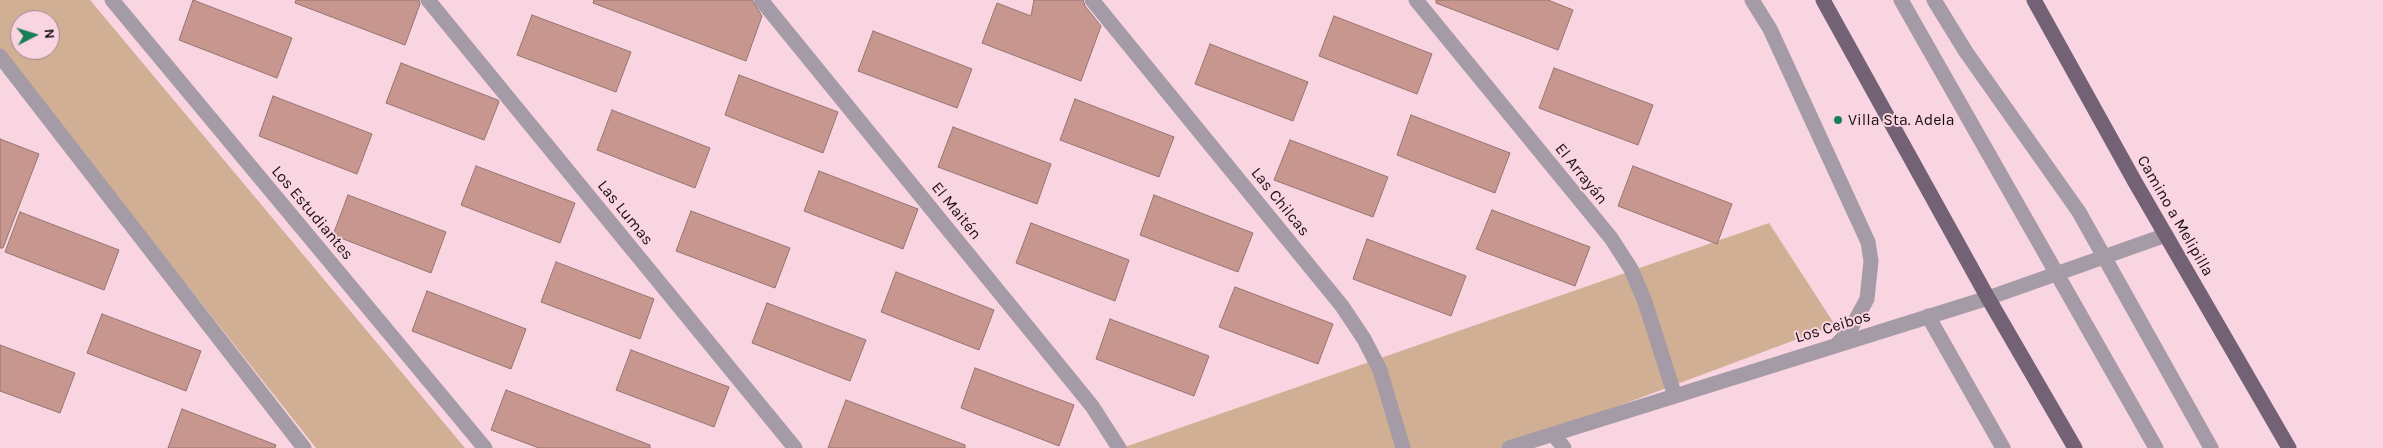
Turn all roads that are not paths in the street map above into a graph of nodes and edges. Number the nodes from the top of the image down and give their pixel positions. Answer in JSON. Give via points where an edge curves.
{"nodes":[{"id":1,"x":112,"y":0,"type":"edge"},
{"id":2,"x":428,"y":0,"type":"edge"},
{"id":3,"x":761,"y":0,"type":"edge"},
{"id":4,"x":1092,"y":0,"type":"edge"},
{"id":5,"x":1416,"y":0,"type":"edge"},
{"id":6,"x":1752,"y":0,"type":"edge"},
{"id":7,"x":1823,"y":0,"type":"edge"},
{"id":8,"x":1901,"y":0,"type":"edge"},
{"id":9,"x":1934,"y":0,"type":"edge"},
{"id":10,"x":2034,"y":0,"type":"edge"},
{"id":11,"x":0,"y":56,"type":"edge"},
{"id":12,"x":2166,"y":235,"type":"junction"},
{"id":13,"x":2104,"y":256,"type":"junction"},
{"id":14,"x":2056,"y":274,"type":"junction"},
{"id":15,"x":1988,"y":298,"type":"junction"},
{"id":16,"x":1928,"y":316,"type":"junction"},
{"id":17,"x":1837,"y":344,"type":"junction"},
{"id":18,"x":1675,"y":396,"type":"junction"},
{"id":19,"x":1553,"y":434,"type":"junction"},
{"id":20,"x":304,"y":448,"type":"edge"},
{"id":21,"x":485,"y":448,"type":"edge"},
{"id":22,"x":794,"y":448,"type":"edge"},
{"id":23,"x":1119,"y":448,"type":"edge"},
{"id":24,"x":1403,"y":448,"type":"edge"},
{"id":25,"x":1509,"y":448,"type":"edge"},
{"id":26,"x":1564,"y":448,"type":"edge"},
{"id":27,"x":2003,"y":448,"type":"edge"},
{"id":28,"x":2075,"y":448,"type":"edge"},
{"id":29,"x":2156,"y":448,"type":"edge"},
{"id":30,"x":2211,"y":448,"type":"edge"},
{"id":31,"x":2289,"y":448,"type":"edge"}],
"edges":[{"from":1,"to":21,"type":"street","name":"Los Estudiantes"},
{"from":2,"to":22,"type":"street","name":"Las Lumas"},
{"from":3,"to":23,"type":"street","name":"El Maitén","via":[[1092,406]]},
{"from":4,"to":24,"type":"street","name":"Las Chilcas","via":[[1342,306],[1380,370]]},
{"from":5,"to":18,"type":"street","name":"El Arrayán","via":[[1611,238],[1631,270],[1645,302]]},
{"from":6,"to":17,"type":"street","via":[[1770,29],[1868,242],[1871,280],[1867,299],[1860,316]]},
{"from":7,"to":15,"type":"main road"},
{"from":8,"to":14,"type":"street"},
{"from":9,"to":13,"type":"street","via":[[1966,52],[2054,175]]},
{"from":10,"to":12,"type":"main road","name":"Camino a Melipilla"},
{"from":11,"to":20,"type":"street"},
{"from":12,"to":13,"type":"street","name":"Los Ceibos"},
{"from":12,"to":31,"type":"main road","name":"Camino a Melipilla"},
{"from":13,"to":14,"type":"street","name":"Los Ceibos"},
{"from":13,"to":30,"type":"street"},
{"from":14,"to":15,"type":"street","name":"Los Ceibos"},
{"from":14,"to":29,"type":"street"},
{"from":15,"to":16,"type":"street","name":"Los Ceibos"},
{"from":15,"to":28,"type":"main road"},
{"from":16,"to":17,"type":"street","name":"Los Ceibos"},
{"from":16,"to":27,"type":"street"},
{"from":17,"to":18,"type":"street","name":"Los Ceibos"},
{"from":18,"to":19,"type":"street","name":"Los Ceibos"},
{"from":19,"to":25,"type":"street","name":"Los Ceibos"},
{"from":19,"to":26,"type":"street"}]}
